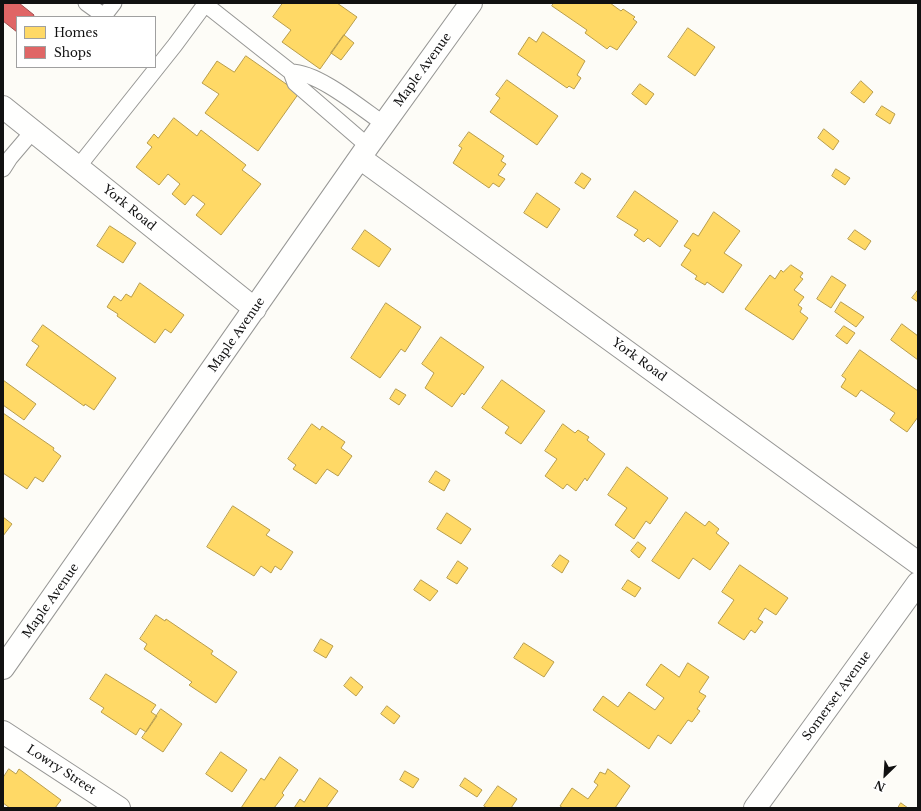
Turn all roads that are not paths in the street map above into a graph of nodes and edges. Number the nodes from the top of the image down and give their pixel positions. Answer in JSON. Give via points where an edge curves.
{"nodes":[{"id":1,"x":86,"y":3,"type":"edge"},
{"id":2,"x":114,"y":3,"type":"edge"},
{"id":3,"x":206,"y":3,"type":"edge"},
{"id":4,"x":471,"y":3,"type":"edge"},
{"id":5,"x":291,"y":72,"type":"junction"},
{"id":6,"x":3,"y":107,"type":"edge"},
{"id":7,"x":384,"y":124,"type":"junction"},
{"id":8,"x":33,"y":131,"type":"junction"},
{"id":9,"x":364,"y":152,"type":"junction"},
{"id":10,"x":78,"y":167,"type":"junction"},
{"id":11,"x":3,"y":169,"type":"edge"},
{"id":12,"x":255,"y":309,"type":"junction"},
{"id":13,"x":918,"y":563,"type":"edge"},
{"id":14,"x":918,"y":583,"type":"edge"},
{"id":15,"x":3,"y":668,"type":"edge"},
{"id":16,"x":3,"y":732,"type":"edge"},
{"id":17,"x":119,"y":808,"type":"edge"},
{"id":18,"x":755,"y":808,"type":"edge"}],
"edges":[{"from":1,"to":2,"type":"lane","via":[[104,16]]},
{"from":3,"to":5,"type":"lane"},
{"from":3,"to":10,"type":"lane"},
{"from":4,"to":7,"type":"street","name":"Maple Avenue"},
{"from":5,"to":7,"type":"lane","via":[[302,72],[315,78]]},
{"from":5,"to":9,"type":"lane","via":[[295,83]]},
{"from":6,"to":8,"type":"street","name":"York Road"},
{"from":7,"to":9,"type":"street","name":"Maple Avenue"},
{"from":8,"to":10,"type":"street","name":"York Road"},
{"from":8,"to":11,"type":"lane"},
{"from":9,"to":12,"type":"street","name":"Maple Avenue"},
{"from":9,"to":13,"type":"street","name":"York Road"},
{"from":10,"to":12,"type":"street","name":"York Road"},
{"from":12,"to":15,"type":"street","name":"Maple Avenue"},
{"from":14,"to":18,"type":"street","name":"Somerset Avenue"},
{"from":16,"to":17,"type":"street","name":"Lowry Street"}]}
